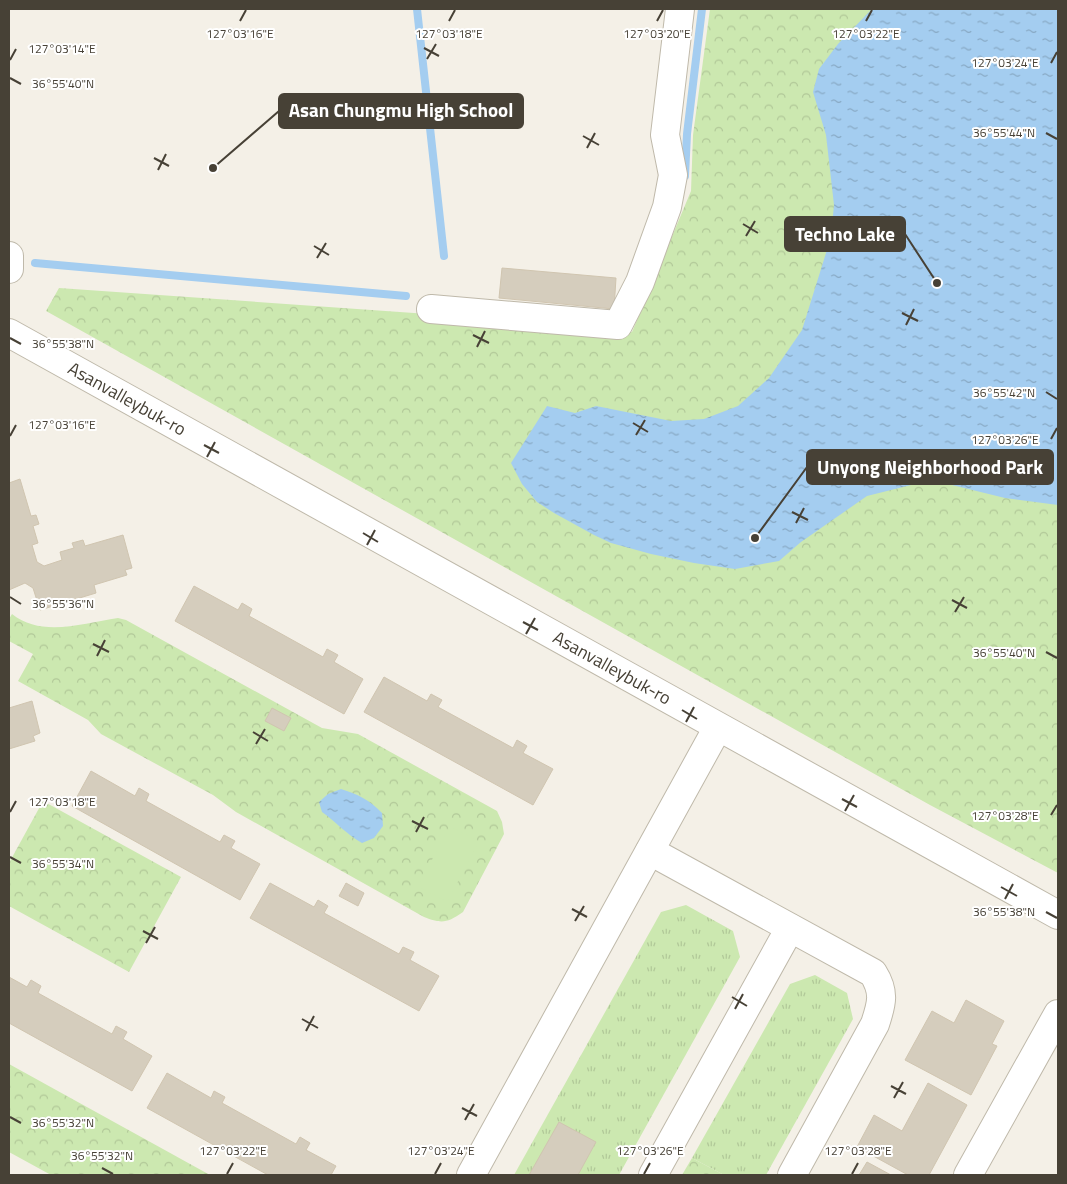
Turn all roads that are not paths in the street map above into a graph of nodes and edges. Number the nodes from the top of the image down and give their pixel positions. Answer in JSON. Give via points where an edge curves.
{"nodes":[{"id":1,"x":680,"y":9,"type":"edge"},
{"id":2,"x":9,"y":256,"type":"edge"},
{"id":3,"x":9,"y":269,"type":"edge"},
{"id":4,"x":432,"y":309,"type":"dead end"},
{"id":5,"x":9,"y":333,"type":"edge"},
{"id":6,"x":718,"y":727,"type":"junction"},
{"id":7,"x":650,"y":851,"type":"junction"},
{"id":8,"x":1058,"y":915,"type":"edge"},
{"id":9,"x":790,"y":928,"type":"junction"},
{"id":10,"x":1058,"y":1014,"type":"edge"},
{"id":11,"x":471,"y":1175,"type":"edge"},
{"id":12,"x":653,"y":1175,"type":"edge"},
{"id":13,"x":792,"y":1175,"type":"edge"},
{"id":14,"x":968,"y":1175,"type":"edge"}],
"edges":[{"from":1,"to":4,"type":"street","via":[[665,135],[673,175],[640,282],[618,325]]},
{"from":2,"to":3,"type":"street"},
{"from":5,"to":6,"type":"street","name":"Asanvalleybuk-ro"},
{"from":6,"to":7,"type":"street"},
{"from":6,"to":8,"type":"street","name":"Asanvalleybuk-ro"},
{"from":7,"to":9,"type":"street"},
{"from":7,"to":11,"type":"street"},
{"from":9,"to":12,"type":"street"},
{"from":9,"to":13,"type":"street","via":[[872,973],[880,984],[882,1003],[875,1024]]},
{"from":10,"to":14,"type":"street"}]}
